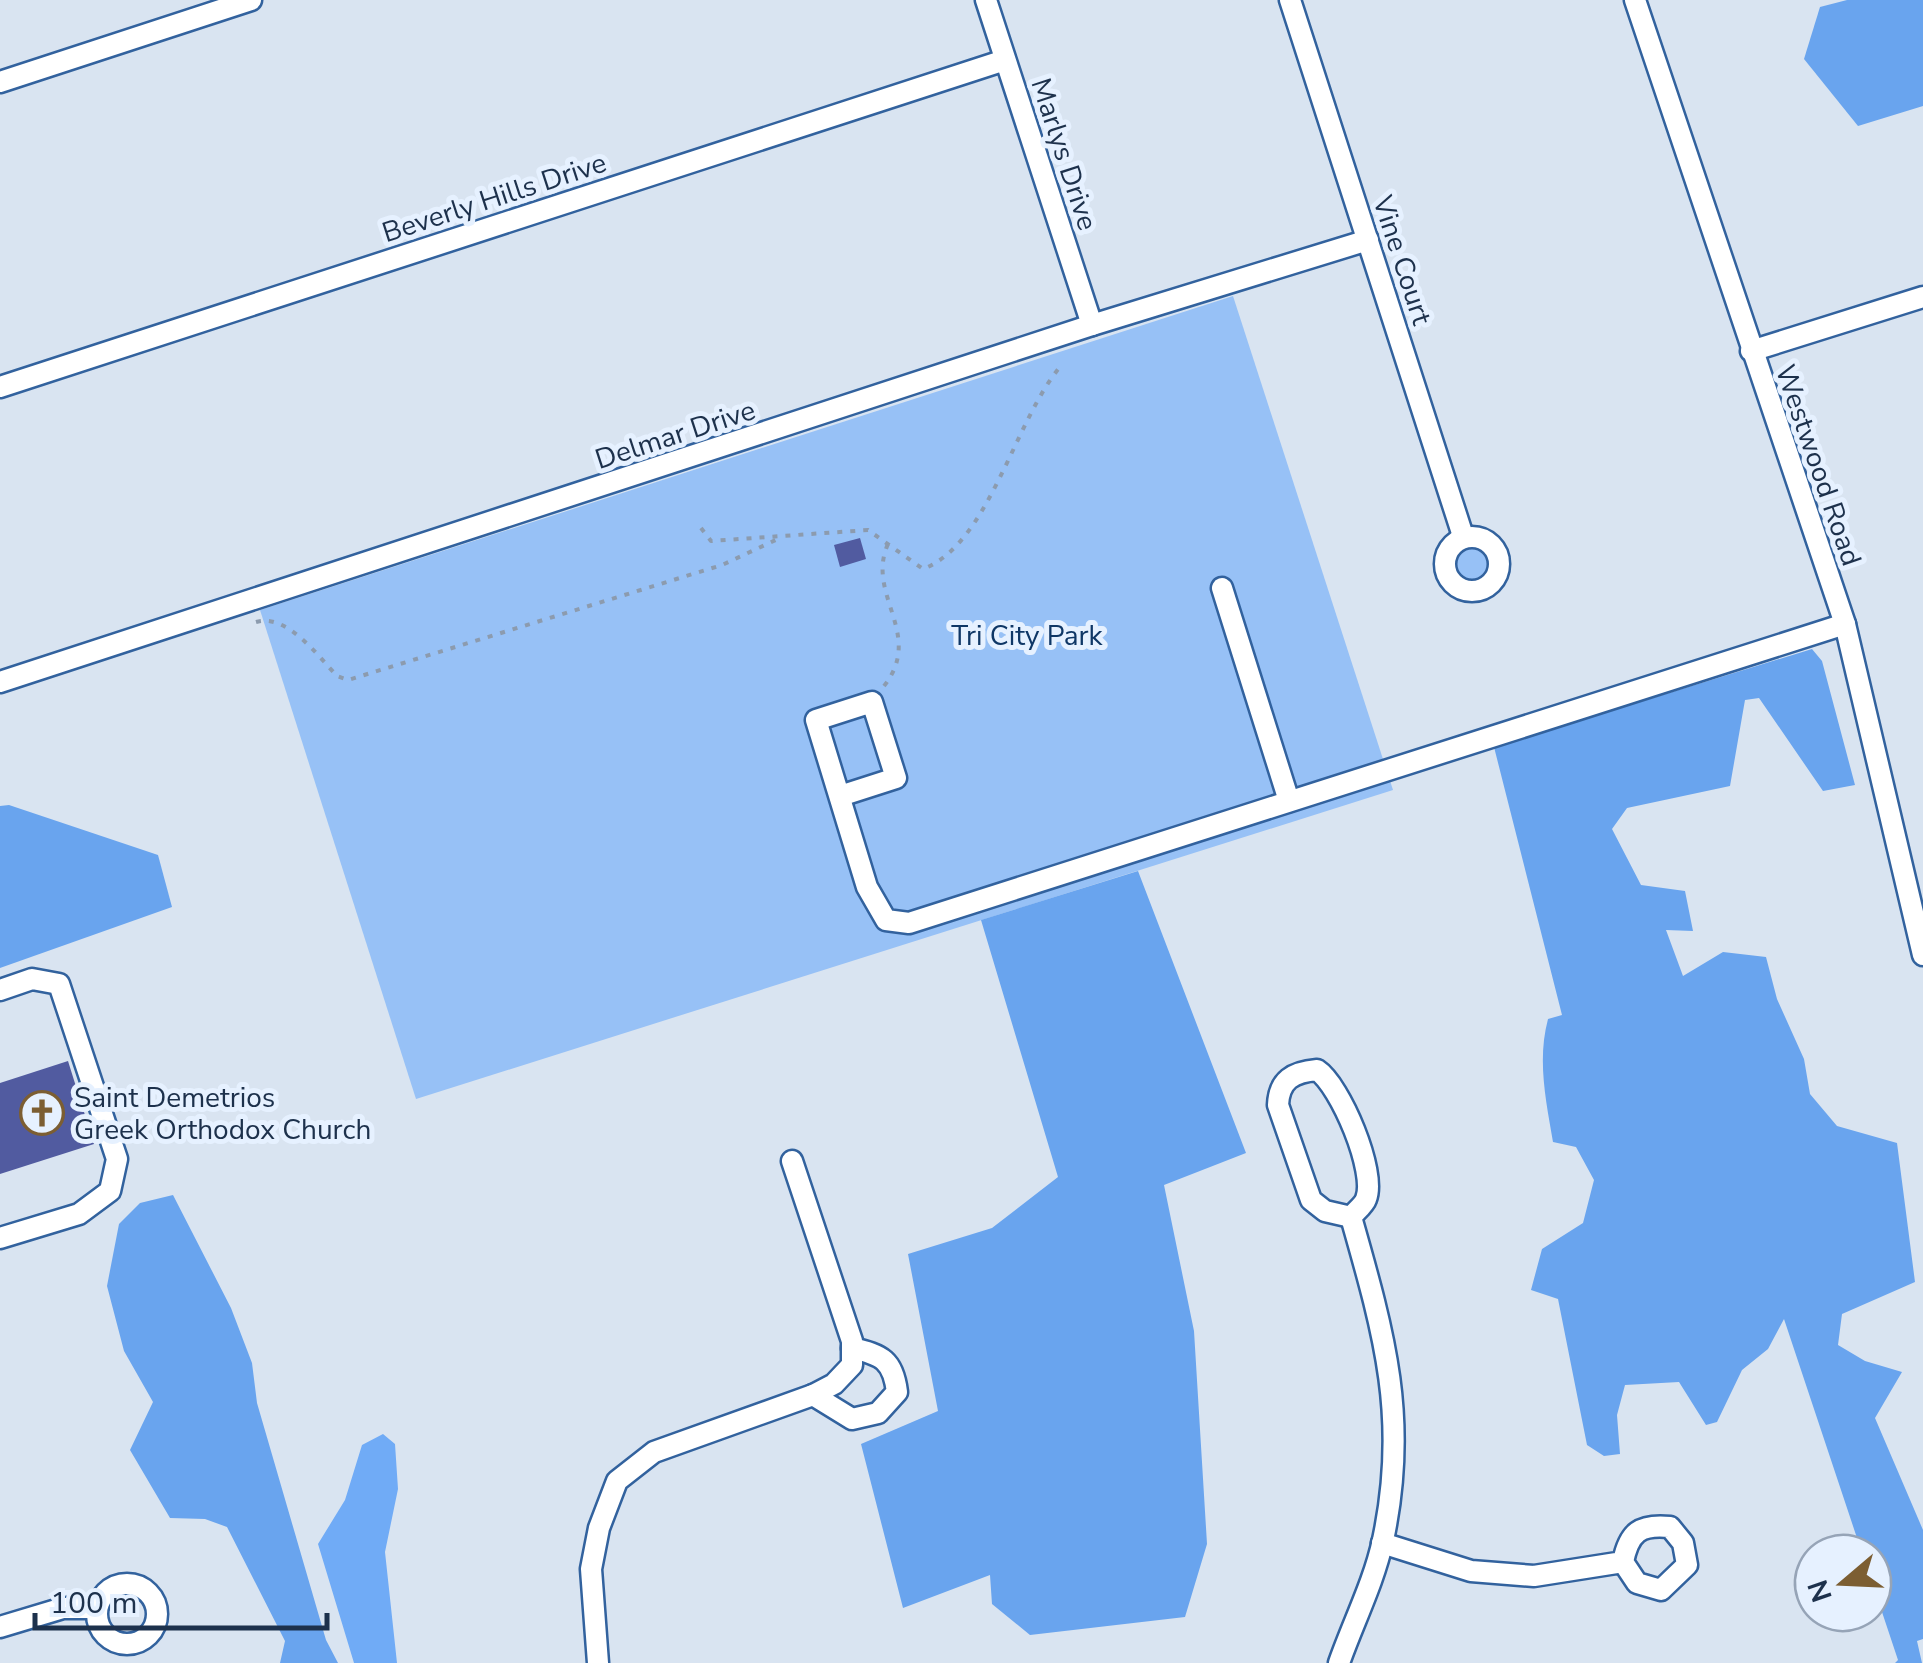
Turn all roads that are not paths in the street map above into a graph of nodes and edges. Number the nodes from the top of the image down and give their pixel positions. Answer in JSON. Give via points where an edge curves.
{"nodes":[{"id":1,"x":251,"y":0,"type":"edge"},
{"id":2,"x":986,"y":0,"type":"edge"},
{"id":3,"x":1290,"y":0,"type":"edge"},
{"id":4,"x":1635,"y":0,"type":"edge"},
{"id":5,"x":1005,"y":60,"type":"junction"},
{"id":6,"x":0,"y":82,"type":"edge"},
{"id":7,"x":1368,"y":240,"type":"junction"},
{"id":8,"x":1923,"y":297,"type":"edge"},
{"id":9,"x":1092,"y":325,"type":"junction"},
{"id":10,"x":1752,"y":352,"type":"junction"},
{"id":11,"x":0,"y":387,"type":"edge"},
{"id":12,"x":1463,"y":536,"type":"dead end"},
{"id":13,"x":1222,"y":588,"type":"dead end"},
{"id":14,"x":1845,"y":624,"type":"junction"},
{"id":15,"x":0,"y":682,"type":"edge"},
{"id":16,"x":840,"y":796,"type":"junction"},
{"id":17,"x":1288,"y":801,"type":"junction"},
{"id":18,"x":1923,"y":955,"type":"edge"},
{"id":19,"x":0,"y":990,"type":"edge"},
{"id":20,"x":792,"y":1161,"type":"dead end"},
{"id":21,"x":1351,"y":1218,"type":"junction"},
{"id":22,"x":0,"y":1238,"type":"edge"},
{"id":23,"x":852,"y":1348,"type":"junction"},
{"id":24,"x":813,"y":1395,"type":"junction"},
{"id":25,"x":1382,"y":1544,"type":"junction"},
{"id":26,"x":1622,"y":1562,"type":"dead end"},
{"id":27,"x":96,"y":1608,"type":"dead end"},
{"id":28,"x":0,"y":1627,"type":"edge"},
{"id":29,"x":598,"y":1663,"type":"edge"},
{"id":30,"x":1339,"y":1663,"type":"edge"}],
"edges":[{"from":1,"to":6,"type":"street"},
{"from":2,"to":5,"type":"street","name":"Marlys Drive"},
{"from":3,"to":7,"type":"street","name":"Vine Court"},
{"from":4,"to":10,"type":"street","name":"Westwood Road"},
{"from":5,"to":9,"type":"street","name":"Marlys Drive"},
{"from":5,"to":11,"type":"street","name":"Beverly Hills Drive"},
{"from":7,"to":9,"type":"street","name":"Delmar Drive"},
{"from":7,"to":12,"type":"street","name":"Vine Court"},
{"from":8,"to":10,"type":"street"},
{"from":9,"to":15,"type":"street","name":"Delmar Drive"},
{"from":10,"to":14,"type":"street","name":"Westwood Road"},
{"from":13,"to":17,"type":"street"},
{"from":14,"to":17,"type":"street"},
{"from":14,"to":18,"type":"street","name":"Westwood Road"},
{"from":16,"to":16,"type":"street","via":[[816,720],[872,702],[896,778]]},
{"from":16,"to":17,"type":"street","via":[[872,900],[895,924]]},
{"from":19,"to":22,"type":"street","via":[[32,980],[59,984],[117,1159],[110,1191],[79,1214]]},
{"from":20,"to":23,"type":"street"},
{"from":21,"to":21,"type":"street","via":[[1367,1198],[1368,1173],[1332,1079],[1318,1070],[1300,1071],[1279,1090],[1278,1105],[1305,1184],[1325,1211]]},
{"from":21,"to":25,"type":"street","via":[[1395,1392],[1395,1464]]},
{"from":23,"to":24,"type":"street","via":[[852,1365]]},
{"from":23,"to":24,"type":"street","via":[[882,1355],[894,1369],[897,1392],[878,1413],[852,1419]]},
{"from":24,"to":29,"type":"street","via":[[654,1452],[617,1481],[591,1569]]},
{"from":25,"to":26,"type":"street","via":[[1471,1571],[1534,1576]]},
{"from":25,"to":30,"type":"street"},
{"from":27,"to":28,"type":"street","via":[[63,1608]]}]}
